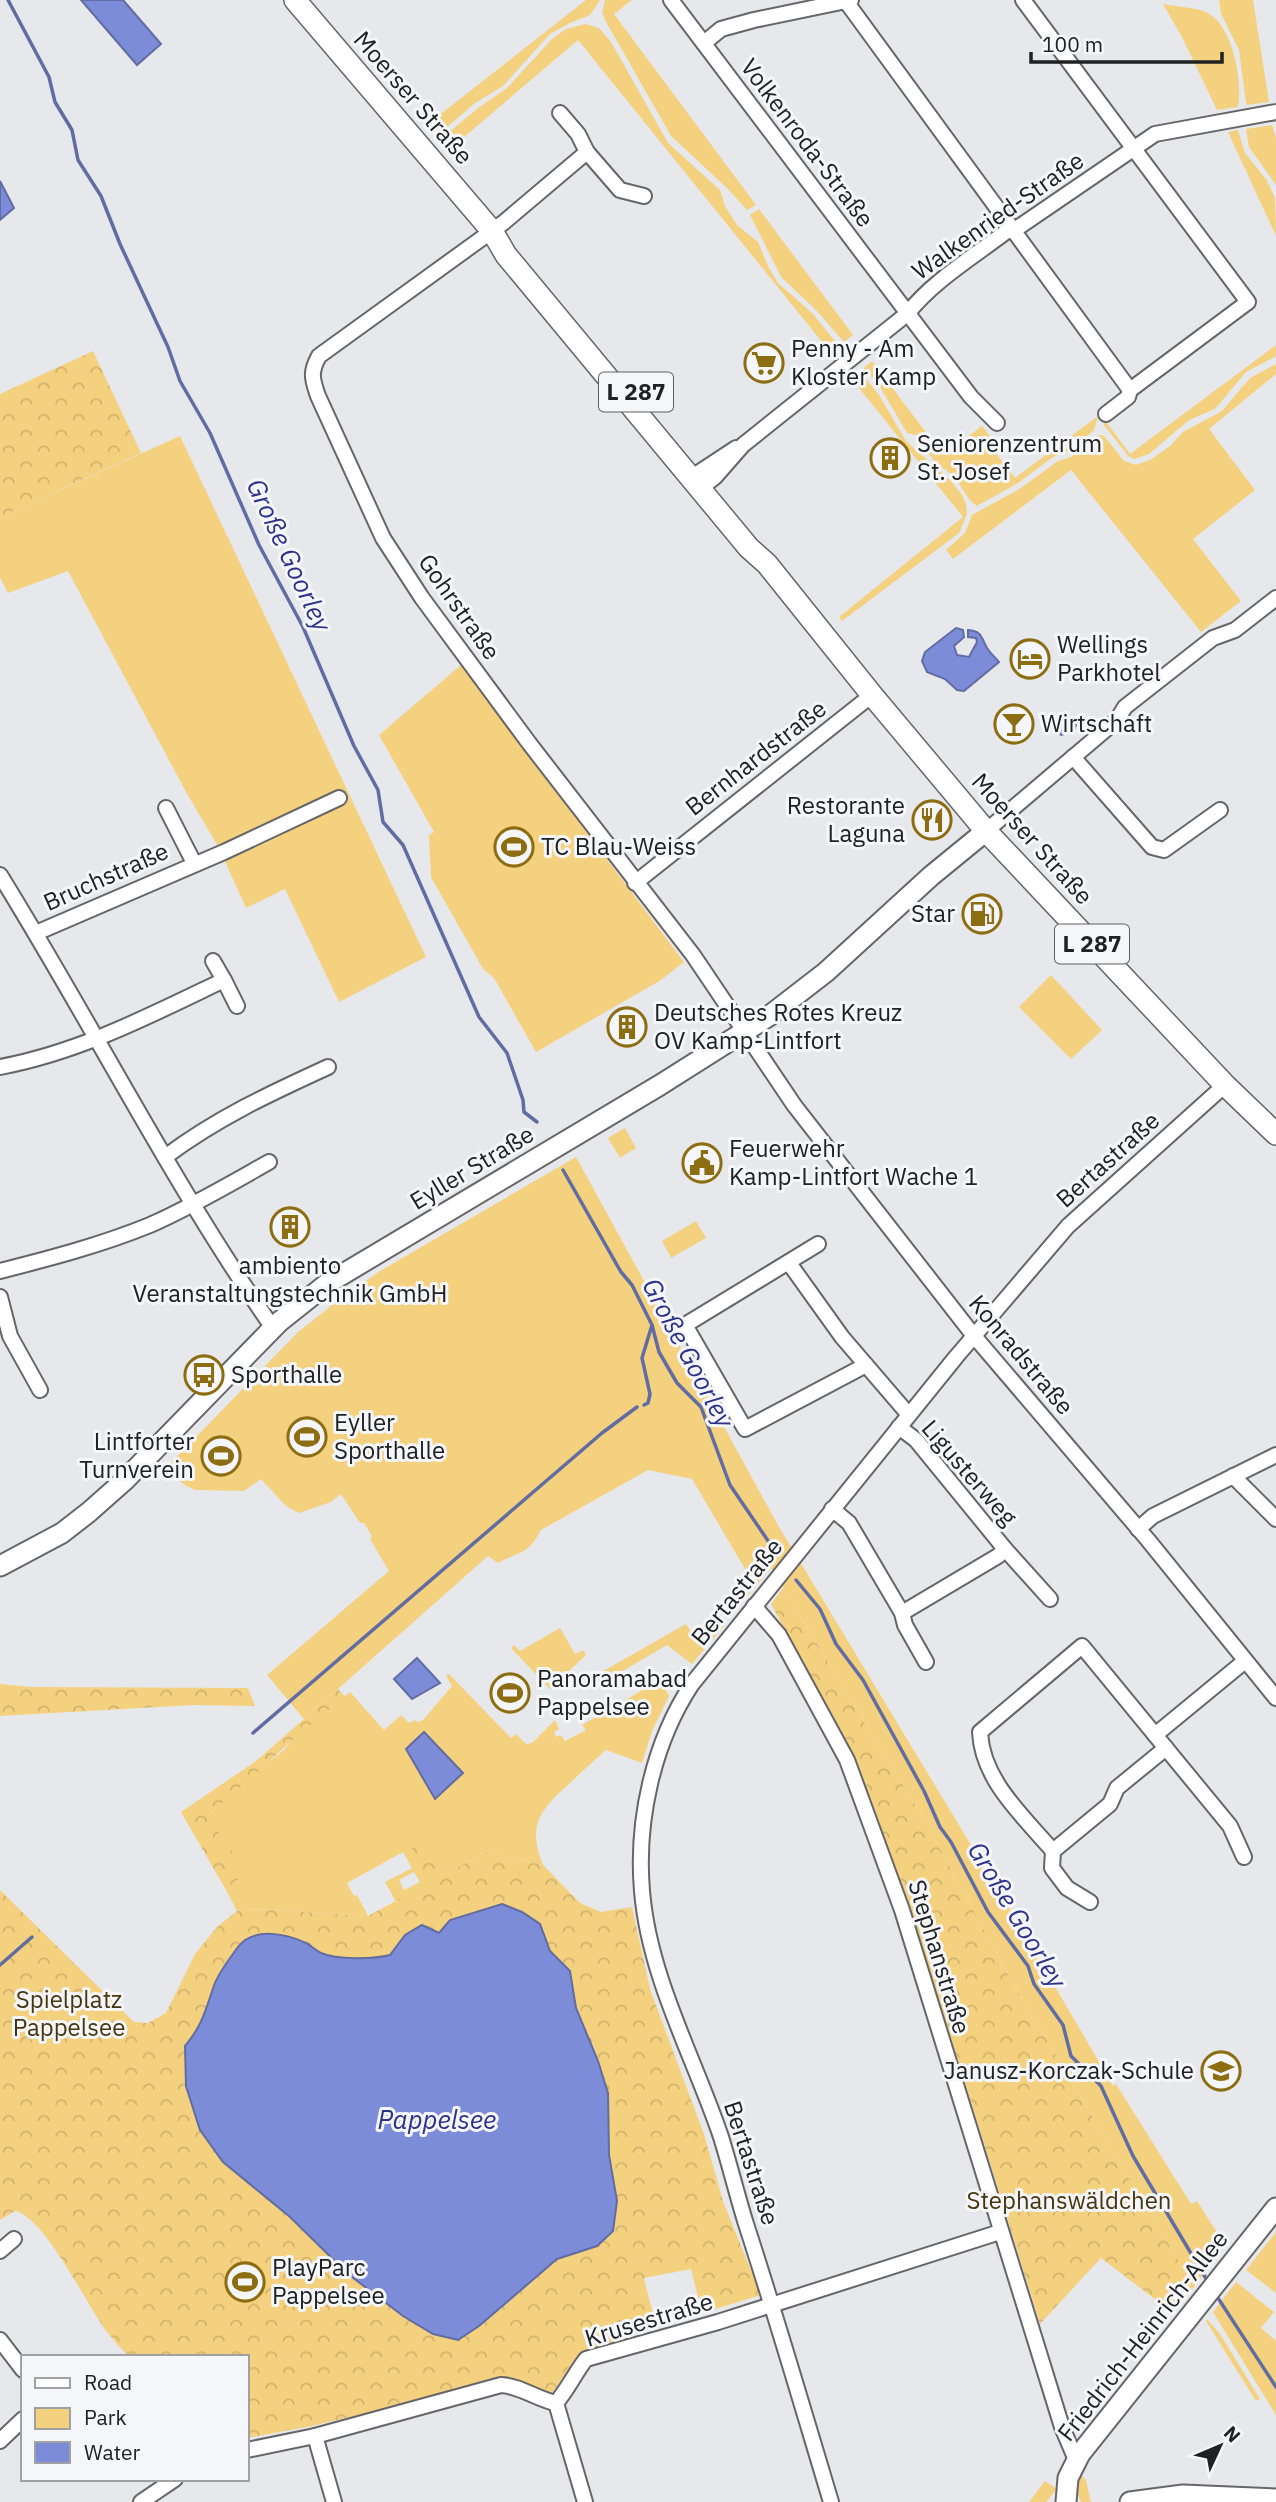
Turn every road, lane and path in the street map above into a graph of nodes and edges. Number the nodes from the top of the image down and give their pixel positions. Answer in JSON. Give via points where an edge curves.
{"nodes":[{"id":1,"x":295,"y":0,"type":"edge"},
{"id":2,"x":671,"y":0,"type":"edge"},
{"id":3,"x":845,"y":0,"type":"edge"},
{"id":4,"x":851,"y":0,"type":"edge"},
{"id":5,"x":1023,"y":0,"type":"edge"},
{"id":6,"x":704,"y":43,"type":"junction"},
{"id":7,"x":1276,"y":112,"type":"edge"},
{"id":8,"x":560,"y":113,"type":"dead end"},
{"id":9,"x":1133,"y":148,"type":"junction"},
{"id":10,"x":587,"y":152,"type":"junction"},
{"id":11,"x":644,"y":196,"type":"dead end"},
{"id":12,"x":492,"y":230,"type":"junction"},
{"id":13,"x":1013,"y":231,"type":"junction"},
{"id":14,"x":907,"y":314,"type":"junction"},
{"id":15,"x":1130,"y":390,"type":"junction"},
{"id":16,"x":1106,"y":414,"type":"dead end"},
{"id":17,"x":996,"y":423,"type":"dead end"},
{"id":18,"x":701,"y":479,"type":"junction"},
{"id":19,"x":1276,"y":598,"type":"edge"},
{"id":20,"x":872,"y":695,"type":"junction"},
{"id":21,"x":1073,"y":757,"type":"junction"},
{"id":22,"x":338,"y":798,"type":"dead end"},
{"id":23,"x":166,"y":808,"type":"dead end"},
{"id":24,"x":1220,"y":810,"type":"dead end"},
{"id":25,"x":986,"y":831,"type":"junction"},
{"id":26,"x":194,"y":863,"type":"junction"},
{"id":27,"x":0,"y":875,"type":"edge"},
{"id":28,"x":635,"y":883,"type":"junction"},
{"id":29,"x":36,"y":933,"type":"junction"},
{"id":30,"x":214,"y":961,"type":"dead end"},
{"id":31,"x":224,"y":980,"type":"junction"},
{"id":32,"x":237,"y":1006,"type":"dead end"},
{"id":33,"x":744,"y":1032,"type":"junction"},
{"id":34,"x":96,"y":1040,"type":"junction"},
{"id":35,"x":0,"y":1067,"type":"edge"},
{"id":36,"x":328,"y":1067,"type":"dead end"},
{"id":37,"x":1225,"y":1085,"type":"junction"},
{"id":38,"x":1276,"y":1134,"type":"edge"},
{"id":39,"x":165,"y":1157,"type":"junction"},
{"id":40,"x":270,"y":1162,"type":"dead end"},
{"id":41,"x":192,"y":1205,"type":"junction"},
{"id":42,"x":818,"y":1244,"type":"dead end"},
{"id":43,"x":789,"y":1263,"type":"junction"},
{"id":44,"x":0,"y":1271,"type":"edge"},
{"id":45,"x":0,"y":1297,"type":"edge"},
{"id":46,"x":273,"y":1328,"type":"junction"},
{"id":47,"x":974,"y":1336,"type":"junction"},
{"id":48,"x":866,"y":1365,"type":"junction"},
{"id":49,"x":40,"y":1390,"type":"dead end"},
{"id":50,"x":904,"y":1421,"type":"junction"},
{"id":51,"x":1276,"y":1455,"type":"edge"},
{"id":52,"x":1233,"y":1476,"type":"junction"},
{"id":53,"x":832,"y":1509,"type":"junction"},
{"id":54,"x":1276,"y":1519,"type":"edge"},
{"id":55,"x":1138,"y":1529,"type":"junction"},
{"id":56,"x":1005,"y":1549,"type":"junction"},
{"id":57,"x":0,"y":1566,"type":"edge"},
{"id":58,"x":1050,"y":1599,"type":"dead end"},
{"id":59,"x":754,"y":1606,"type":"junction"},
{"id":60,"x":902,"y":1614,"type":"junction"},
{"id":61,"x":1245,"y":1661,"type":"junction"},
{"id":62,"x":926,"y":1662,"type":"dead end"},
{"id":63,"x":1276,"y":1698,"type":"edge"},
{"id":64,"x":1154,"y":1735,"type":"junction"},
{"id":65,"x":1166,"y":1748,"type":"junction"},
{"id":66,"x":1053,"y":1851,"type":"junction"},
{"id":67,"x":1244,"y":1857,"type":"dead end"},
{"id":68,"x":1090,"y":1902,"type":"dead end"},
{"id":69,"x":1276,"y":2208,"type":"edge"},
{"id":70,"x":1000,"y":2232,"type":"junction"},
{"id":71,"x":14,"y":2239,"type":"dead end"},
{"id":72,"x":0,"y":2251,"type":"edge"},
{"id":73,"x":771,"y":2304,"type":"junction"},
{"id":74,"x":0,"y":2340,"type":"edge"},
{"id":75,"x":21,"y":2367,"type":"edge"},
{"id":76,"x":556,"y":2403,"type":"junction"},
{"id":77,"x":21,"y":2421,"type":"edge"},
{"id":78,"x":315,"y":2436,"type":"junction"},
{"id":79,"x":0,"y":2441,"type":"edge"},
{"id":80,"x":248,"y":2450,"type":"edge"},
{"id":81,"x":1076,"y":2460,"type":"junction"},
{"id":82,"x":172,"y":2481,"type":"edge"},
{"id":83,"x":1276,"y":2498,"type":"edge"},
{"id":84,"x":1152,"y":2501,"type":"edge"},
{"id":85,"x":141,"y":2502,"type":"edge"},
{"id":86,"x":334,"y":2502,"type":"edge"},
{"id":87,"x":585,"y":2502,"type":"edge"},
{"id":88,"x":831,"y":2502,"type":"edge"},
{"id":89,"x":1066,"y":2502,"type":"edge"},
{"id":90,"x":1130,"y":2502,"type":"edge"}],
"edges":[{"from":1,"to":12,"type":"main road","name":"Moerser Straße","number":"L 287"},
{"from":2,"to":6,"type":"street","name":"Volkenroda-Straße"},
{"from":3,"to":4,"type":"street"},
{"from":3,"to":6,"type":"street","via":[[721,29]]},
{"from":3,"to":13,"type":"street"},
{"from":5,"to":9,"type":"street"},
{"from":6,"to":14,"type":"street","name":"Volkenroda-Straße"},
{"from":7,"to":9,"type":"street","name":"Walkenried-Straße","via":[[1155,134]]},
{"from":8,"to":10,"type":"street"},
{"from":9,"to":13,"type":"street","name":"Walkenried-Straße"},
{"from":9,"to":15,"type":"street","via":[[1248,302]]},
{"from":10,"to":11,"type":"street","via":[[620,190]]},
{"from":10,"to":12,"type":"street","name":"Gohrstraße"},
{"from":12,"to":18,"type":"main road","name":"Moerser Straße","number":"L 287","via":[[515,247]]},
{"from":12,"to":28,"type":"street","name":"Gohrstraße","via":[[319,356],[312,379],[383,538],[436,617]]},
{"from":13,"to":14,"type":"street","name":"Walkenried-Straße","via":[[956,270]]},
{"from":13,"to":15,"type":"street"},
{"from":14,"to":17,"type":"street","name":"Volkenroda-Straße"},
{"from":14,"to":18,"type":"street","name":"Walkenried-Straße"},
{"from":15,"to":16,"type":"street","via":[[1128,397]]},
{"from":18,"to":20,"type":"main road","name":"Moerser Straße","number":"L 287","via":[[738,518],[767,564]]},
{"from":19,"to":21,"type":"street","via":[[1235,630],[1213,638],[1125,708]]},
{"from":20,"to":25,"type":"main road","name":"Moerser Straße","number":"L 287"},
{"from":20,"to":28,"type":"street","name":"Bernhardstraße"},
{"from":21,"to":24,"type":"street","via":[[1152,847],[1164,850]]},
{"from":21,"to":25,"type":"street"},
{"from":22,"to":26,"type":"street","name":"Bruchstraße"},
{"from":23,"to":26,"type":"street","name":"Bruchstraße"},
{"from":25,"to":33,"type":"main road","name":"Eyller Straße","via":[[805,989]]},
{"from":25,"to":37,"type":"main road","name":"Moerser Straße","number":"L 287"},
{"from":26,"to":29,"type":"street","name":"Bruchstraße"},
{"from":27,"to":29,"type":"street","name":"Bruchstraße"},
{"from":28,"to":33,"type":"street","name":"Gohrstraße","via":[[693,955]]},
{"from":29,"to":34,"type":"street","name":"Bruchstraße"},
{"from":30,"to":31,"type":"street"},
{"from":31,"to":32,"type":"street"},
{"from":31,"to":34,"type":"street"},
{"from":33,"to":46,"type":"main road","name":"Eyller Straße","via":[[328,1283]]},
{"from":33,"to":47,"type":"street","name":"Konradstraße","via":[[794,1105]]},
{"from":34,"to":35,"type":"street"},
{"from":34,"to":39,"type":"street","name":"Bruchstraße"},
{"from":36,"to":39,"type":"street","via":[[252,1101]]},
{"from":37,"to":38,"type":"main road","name":"Moerser Straße","number":"L 287"},
{"from":37,"to":47,"type":"street","name":"Bertastraße","via":[[1068,1226]]},
{"from":39,"to":41,"type":"street","name":"Bruchstraße"},
{"from":40,"to":41,"type":"street"},
{"from":41,"to":44,"type":"street","via":[[92,1247]]},
{"from":41,"to":46,"type":"street","name":"Bruchstraße"},
{"from":42,"to":43,"type":"street"},
{"from":43,"to":48,"type":"street","name":"Ligusterweg"},
{"from":43,"to":48,"type":"street","via":[[685,1325],[746,1429]]},
{"from":45,"to":49,"type":"street","via":[[6,1327]]},
{"from":46,"to":57,"type":"main road","name":"Eyller Straße","via":[[89,1512],[62,1533]]},
{"from":47,"to":50,"type":"street","name":"Bertastraße"},
{"from":47,"to":55,"type":"street","name":"Konradstraße"},
{"from":48,"to":50,"type":"street","name":"Ligusterweg"},
{"from":50,"to":53,"type":"street","name":"Bertastraße"},
{"from":50,"to":56,"type":"street","name":"Ligusterweg"},
{"from":51,"to":52,"type":"street"},
{"from":52,"to":54,"type":"street"},
{"from":52,"to":55,"type":"street","via":[[1153,1516]]},
{"from":53,"to":59,"type":"street","name":"Bertastraße"},
{"from":53,"to":60,"type":"street","via":[[849,1523]]},
{"from":55,"to":61,"type":"street","name":"Konradstraße"},
{"from":56,"to":58,"type":"street","name":"Ligusterweg"},
{"from":56,"to":60,"type":"street","name":"Ligusterweg"},
{"from":59,"to":70,"type":"street","name":"Stephanstraße","via":[[779,1635],[847,1760],[902,1909]]},
{"from":59,"to":73,"type":"street","name":"Bertastraße","via":[[692,1684],[667,1728],[645,1815],[640,1865],[643,1909],[658,1966],[722,2140]]},
{"from":60,"to":62,"type":"street"},
{"from":61,"to":63,"type":"street","name":"Konradstraße"},
{"from":61,"to":64,"type":"street"},
{"from":64,"to":65,"type":"street"},
{"from":64,"to":66,"type":"street","via":[[1083,1646],[980,1732],[996,1784]]},
{"from":65,"to":66,"type":"street","via":[[1117,1788],[1110,1804]]},
{"from":65,"to":67,"type":"street","via":[[1230,1826]]},
{"from":66,"to":68,"type":"street","via":[[1052,1868],[1067,1888]]},
{"from":69,"to":81,"type":"main road","name":"Friedrich-Heinrich-Allee"},
{"from":70,"to":73,"type":"street","name":"Krusestraße"},
{"from":70,"to":81,"type":"street","name":"Stephanstraße"},
{"from":71,"to":72,"type":"street"},
{"from":73,"to":76,"type":"street","name":"Krusestraße","via":[[586,2359]]},
{"from":73,"to":88,"type":"street","name":"Bertastraße"},
{"from":74,"to":75,"type":"street"},
{"from":76,"to":78,"type":"street","via":[[501,2385]]},
{"from":76,"to":87,"type":"street"},
{"from":77,"to":79,"type":"street"},
{"from":78,"to":80,"type":"street"},
{"from":78,"to":86,"type":"street"},
{"from":81,"to":89,"type":"main road","name":"Friedrich-Heinrich-Allee","via":[[1068,2478]]},
{"from":82,"to":85,"type":"street"},
{"from":83,"to":84,"type":"main road","via":[[1197,2494]]},
{"from":84,"to":90,"type":"main road"}]}
